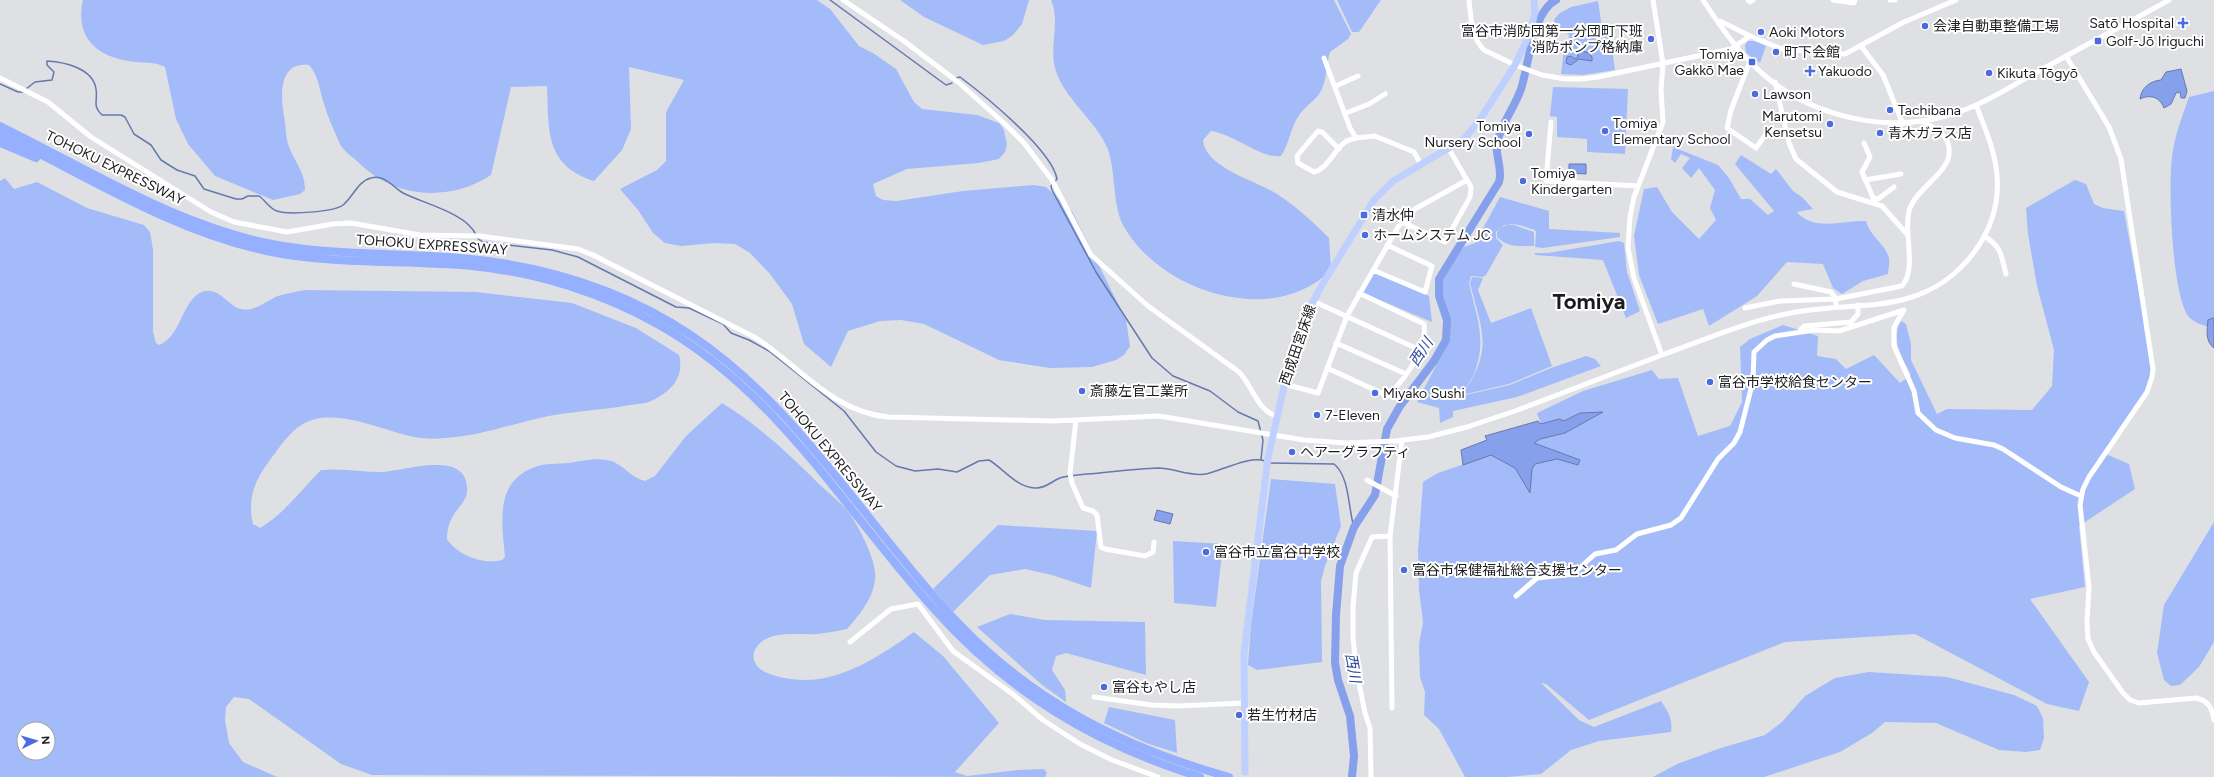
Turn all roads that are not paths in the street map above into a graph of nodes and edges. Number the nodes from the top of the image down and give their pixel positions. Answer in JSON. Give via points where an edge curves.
{"nodes":[{"id":1,"x":843,"y":0,"type":"edge"},
{"id":2,"x":1468,"y":0,"type":"edge"},
{"id":3,"x":1534,"y":0,"type":"edge"},
{"id":4,"x":1653,"y":0,"type":"edge"},
{"id":5,"x":1703,"y":0,"type":"edge"},
{"id":6,"x":1748,"y":0,"type":"edge"},
{"id":7,"x":1753,"y":0,"type":"edge"},
{"id":8,"x":1833,"y":0,"type":"edge"},
{"id":9,"x":1854,"y":0,"type":"edge"},
{"id":10,"x":1890,"y":0,"type":"edge"},
{"id":11,"x":1895,"y":0,"type":"edge"},
{"id":12,"x":1956,"y":0,"type":"edge"},
{"id":13,"x":2169,"y":0,"type":"edge"},
{"id":14,"x":1715,"y":19,"type":"junction"},
{"id":15,"x":1750,"y":36,"type":"junction"},
{"id":16,"x":1738,"y":45,"type":"junction"},
{"id":17,"x":1861,"y":46,"type":"junction"},
{"id":18,"x":2066,"y":56,"type":"junction"},
{"id":19,"x":1324,"y":58,"type":"dead end"},
{"id":20,"x":1750,"y":61,"type":"junction"},
{"id":21,"x":1663,"y":64,"type":"junction"},
{"id":22,"x":1518,"y":66,"type":"junction"},
{"id":23,"x":1358,"y":76,"type":"dead end"},
{"id":24,"x":0,"y":78,"type":"edge"},
{"id":25,"x":1775,"y":82,"type":"junction"},
{"id":26,"x":1336,"y":86,"type":"junction"},
{"id":27,"x":1385,"y":94,"type":"dead end"},
{"id":28,"x":1976,"y":105,"type":"junction"},
{"id":29,"x":1346,"y":113,"type":"junction"},
{"id":30,"x":1551,"y":122,"type":"dead end"},
{"id":31,"x":1922,"y":122,"type":"junction"},
{"id":32,"x":1903,"y":124,"type":"junction"},
{"id":33,"x":0,"y":126,"type":"edge"},
{"id":34,"x":1786,"y":130,"type":"junction"},
{"id":35,"x":0,"y":134,"type":"edge"},
{"id":36,"x":1356,"y":138,"type":"junction"},
{"id":37,"x":0,"y":143,"type":"edge"},
{"id":38,"x":1864,"y":143,"type":"dead end"},
{"id":39,"x":1339,"y":149,"type":"junction"},
{"id":40,"x":1449,"y":149,"type":"junction"},
{"id":41,"x":1420,"y":165,"type":"junction"},
{"id":42,"x":1901,"y":174,"type":"dead end"},
{"id":43,"x":1467,"y":180,"type":"junction"},
{"id":44,"x":1865,"y":180,"type":"junction"},
{"id":45,"x":92,"y":181,"type":"junction"},
{"id":46,"x":1638,"y":186,"type":"junction"},
{"id":47,"x":1894,"y":187,"type":"dead end"},
{"id":48,"x":1874,"y":201,"type":"junction"},
{"id":49,"x":1402,"y":222,"type":"junction"},
{"id":50,"x":1907,"y":234,"type":"junction"},
{"id":51,"x":1984,"y":236,"type":"junction"},
{"id":52,"x":1387,"y":245,"type":"junction"},
{"id":53,"x":1373,"y":270,"type":"junction"},
{"id":54,"x":2006,"y":274,"type":"dead end"},
{"id":55,"x":1794,"y":284,"type":"dead end"},
{"id":56,"x":1359,"y":293,"type":"junction"},
{"id":57,"x":1836,"y":299,"type":"junction"},
{"id":58,"x":1313,"y":301,"type":"junction"},
{"id":59,"x":1858,"y":305,"type":"junction"},
{"id":60,"x":1836,"y":307,"type":"junction"},
{"id":61,"x":1746,"y":308,"type":"dead end"},
{"id":62,"x":1347,"y":316,"type":"junction"},
{"id":63,"x":1801,"y":332,"type":"junction"},
{"id":64,"x":1336,"y":343,"type":"junction"},
{"id":65,"x":1420,"y":350,"type":"junction"},
{"id":66,"x":1662,"y":356,"type":"junction"},
{"id":67,"x":1327,"y":368,"type":"junction"},
{"id":68,"x":1406,"y":374,"type":"junction"},
{"id":69,"x":1284,"y":384,"type":"junction"},
{"id":70,"x":1276,"y":416,"type":"junction"},
{"id":71,"x":1076,"y":420,"type":"junction"},
{"id":72,"x":1272,"y":435,"type":"junction"},
{"id":73,"x":1402,"y":440,"type":"junction"},
{"id":74,"x":1367,"y":480,"type":"dead end"},
{"id":75,"x":1396,"y":496,"type":"junction"},
{"id":76,"x":2081,"y":496,"type":"junction"},
{"id":77,"x":1390,"y":536,"type":"junction"},
{"id":78,"x":1154,"y":542,"type":"dead end"},
{"id":79,"x":1516,"y":596,"type":"dead end"},
{"id":80,"x":850,"y":642,"type":"dead end"},
{"id":81,"x":1094,"y":697,"type":"dead end"},
{"id":82,"x":1244,"y":703,"type":"junction"},
{"id":83,"x":1392,"y":708,"type":"dead end"},
{"id":84,"x":2214,"y":720,"type":"edge"},
{"id":85,"x":1245,"y":772,"type":"dead end"},
{"id":86,"x":1158,"y":777,"type":"edge"},
{"id":87,"x":1200,"y":777,"type":"edge"},
{"id":88,"x":1229,"y":777,"type":"edge"},
{"id":89,"x":1371,"y":777,"type":"edge"}],
"edges":[{"from":1,"to":70,"type":"street","via":[[952,77],[1024,143],[1052,180],[1083,243],[1094,259],[1148,306],[1239,372],[1263,408]]},
{"from":2,"to":22,"type":"street","via":[[1472,28],[1479,45],[1492,55]]},
{"from":3,"to":22,"type":"main road","name":"西成田宮床線","via":[[1534,22]]},
{"from":4,"to":21,"type":"street"},
{"from":5,"to":14,"type":"street"},
{"from":6,"to":7,"type":"street"},
{"from":8,"to":9,"type":"street","via":[[1854,3]]},
{"from":10,"to":11,"type":"street"},
{"from":12,"to":17,"type":"street","via":[[1902,22]]},
{"from":13,"to":18,"type":"street"},
{"from":14,"to":15,"type":"street"},
{"from":14,"to":16,"type":"street"},
{"from":15,"to":16,"type":"street"},
{"from":15,"to":17,"type":"street","via":[[1782,49],[1831,54],[1845,54]]},
{"from":16,"to":20,"type":"street"},
{"from":16,"to":21,"type":"street","via":[[1731,49]]},
{"from":17,"to":32,"type":"street","via":[[1883,75]]},
{"from":18,"to":28,"type":"street"},
{"from":18,"to":76,"type":"street","via":[[2109,127],[2122,159],[2152,369],[2152,377],[2146,392],[2090,477]]},
{"from":19,"to":26,"type":"street"},
{"from":20,"to":25,"type":"street"},
{"from":20,"to":34,"type":"street","via":[[1731,110],[1727,128],[1756,148],[1766,134]]},
{"from":21,"to":22,"type":"street","via":[[1581,79],[1554,78]]},
{"from":21,"to":46,"type":"street","via":[[1663,122]]},
{"from":22,"to":40,"type":"main road","name":"西成田宮床線","via":[[1480,121],[1464,139]]},
{"from":23,"to":26,"type":"street"},
{"from":24,"to":71,"type":"street","via":[[48,102],[107,147],[212,212],[234,222],[286,232],[344,223],[420,235],[477,236],[586,251],[756,338],[775,350],[835,399],[865,413],[888,417]]},
{"from":25,"to":32,"type":"street","via":[[1805,101],[1826,110]]},
{"from":25,"to":34,"type":"street"},
{"from":26,"to":29,"type":"street"},
{"from":27,"to":29,"type":"street"},
{"from":28,"to":31,"type":"street","via":[[1949,116]]},
{"from":28,"to":51,"type":"street","via":[[1991,146],[1997,176],[1995,207]]},
{"from":29,"to":36,"type":"street"},
{"from":30,"to":46,"type":"street","via":[[1546,181]]},
{"from":31,"to":32,"type":"street"},
{"from":31,"to":50,"type":"street","via":[[1944,134],[1948,142],[1949,156],[1937,175],[1914,201],[1908,216]]},
{"from":33,"to":88,"type":"highway","name":"TOHOKU EXPRESSWAY","via":[[150,202],[205,225],[240,236],[270,244],[316,250],[458,257],[510,263],[582,282],[654,313],[706,346],[761,391],[811,444],[939,603],[970,636],[1009,671],[1055,703],[1105,732],[1172,760]]},
{"from":34,"to":48,"type":"street","via":[[1792,155],[1796,159],[1837,192]]},
{"from":35,"to":45,"type":"highway","name":"TOHOKU EXPRESSWAY"},
{"from":36,"to":39,"type":"street","via":[[1345,142]]},
{"from":36,"to":41,"type":"street","via":[[1375,136],[1414,152]]},
{"from":37,"to":45,"type":"highway"},
{"from":38,"to":44,"type":"street","via":[[1870,157],[1862,168]]},
{"from":39,"to":39,"type":"street","via":[[1320,171],[1314,172],[1298,163],[1297,156],[1318,131]]},
{"from":40,"to":41,"type":"main road","name":"西成田宮床線"},
{"from":40,"to":43,"type":"street"},
{"from":41,"to":58,"type":"main road","name":"西成田宮床線","via":[[1393,181],[1374,200]]},
{"from":42,"to":44,"type":"street"},
{"from":43,"to":49,"type":"street","via":[[1416,209]]},
{"from":43,"to":49,"type":"street","via":[[1471,187],[1470,197],[1445,242]]},
{"from":44,"to":48,"type":"street"},
{"from":45,"to":87,"type":"highway","name":"TOHOKU EXPRESSWAY","via":[[179,223],[245,246],[316,258],[471,266],[509,271],[579,290],[650,320],[707,357],[756,398],[804,449],[933,608],[1005,678],[1050,709],[1103,740]]},
{"from":46,"to":66,"type":"street","via":[[1630,216],[1628,248],[1634,278]]},
{"from":47,"to":48,"type":"street"},
{"from":48,"to":50,"type":"street","via":[[1888,212]]},
{"from":49,"to":52,"type":"street"},
{"from":50,"to":57,"type":"street","via":[[1909,276],[1902,286]]},
{"from":51,"to":54,"type":"street","via":[[1997,244]]},
{"from":51,"to":59,"type":"street","via":[[1972,256],[1959,270],[1930,290],[1904,299]]},
{"from":52,"to":53,"type":"street"},
{"from":52,"to":53,"type":"street","via":[[1432,266],[1425,292]]},
{"from":53,"to":56,"type":"street"},
{"from":55,"to":57,"type":"street","via":[[1831,292]]},
{"from":56,"to":62,"type":"street"},
{"from":56,"to":65,"type":"street","via":[[1424,324]]},
{"from":57,"to":60,"type":"street"},
{"from":57,"to":61,"type":"street","via":[[1780,301]]},
{"from":58,"to":62,"type":"street"},
{"from":58,"to":69,"type":"main road","name":"西成田宮床線","via":[[1299,332]]},
{"from":59,"to":60,"type":"street"},
{"from":59,"to":63,"type":"street","via":[[1858,314],[1851,322],[1804,326]]},
{"from":60,"to":66,"type":"street","via":[[1764,319]]},
{"from":62,"to":64,"type":"street"},
{"from":62,"to":65,"type":"street"},
{"from":63,"to":76,"type":"street","via":[[1839,330],[1904,310],[1894,327],[1894,346],[1914,391],[1918,413],[1936,430],[1956,438],[2003,449],[2061,487]]},
{"from":63,"to":79,"type":"street","via":[[1775,336],[1754,352],[1753,381],[1740,432],[1734,443],[1718,459],[1681,518],[1671,525],[1637,534],[1616,550],[1595,554],[1573,574],[1536,578]]},
{"from":64,"to":67,"type":"street"},
{"from":64,"to":68,"type":"street"},
{"from":65,"to":68,"type":"street"},
{"from":66,"to":73,"type":"street","via":[[1508,413],[1448,432]]},
{"from":67,"to":68,"type":"street","via":[[1388,396]]},
{"from":67,"to":69,"type":"street","via":[[1318,393]]},
{"from":69,"to":70,"type":"main road","name":"西成田宮床線"},
{"from":70,"to":72,"type":"main road","name":"西成田宮床線"},
{"from":71,"to":72,"type":"street","via":[[1172,417]]},
{"from":71,"to":78,"type":"street","via":[[1071,479],[1083,508],[1097,515],[1101,546],[1105,550],[1145,556],[1153,552]]},
{"from":72,"to":73,"type":"street","via":[[1326,442]]},
{"from":72,"to":82,"type":"main road","name":"西成田宮床線","via":[[1244,653]]},
{"from":73,"to":75,"type":"street"},
{"from":74,"to":75,"type":"street"},
{"from":75,"to":77,"type":"street"},
{"from":76,"to":84,"type":"street","via":[[2081,522],[2089,587],[2088,639],[2094,652],[2130,700],[2151,703],[2182,699],[2203,700],[2211,708]]},
{"from":77,"to":83,"type":"street"},
{"from":77,"to":89,"type":"street","via":[[1372,537],[1356,573],[1353,607],[1356,668],[1370,728]]},
{"from":80,"to":86,"type":"street","via":[[891,609],[918,604],[955,649],[1043,720],[1080,744],[1112,760]]},
{"from":81,"to":82,"type":"street","via":[[1152,705]]},
{"from":82,"to":85,"type":"main road","name":"西成田宮床線"}]}
